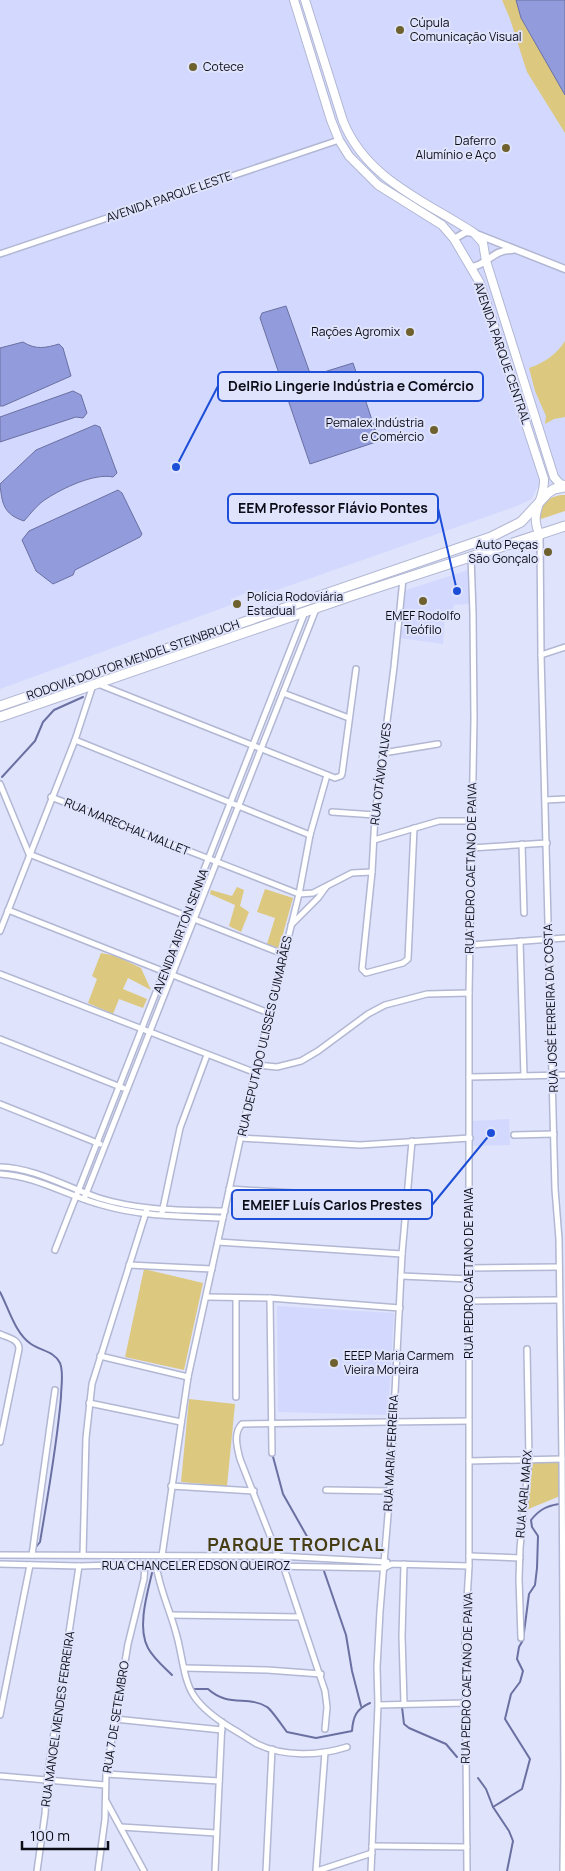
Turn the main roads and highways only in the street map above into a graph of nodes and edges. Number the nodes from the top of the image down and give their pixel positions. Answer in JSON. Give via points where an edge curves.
{"nodes":[{"id":1,"x":294,"y":0,"type":"edge"},
{"id":2,"x":304,"y":0,"type":"edge"},
{"id":3,"x":565,"y":486,"type":"edge"},
{"id":4,"x":540,"y":500,"type":"junction"},
{"id":5,"x":565,"y":526,"type":"edge"},
{"id":6,"x":540,"y":535,"type":"junction"},
{"id":7,"x":0,"y":706,"type":"edge"},
{"id":8,"x":0,"y":717,"type":"edge"}],
"edges":[{"from":1,"to":4,"type":"main road","name":"AVENIDA PARQUE CENTRAL","via":[[339,140],[356,165],[371,179],[442,225],[472,267],[487,301],[544,479]]},
{"from":2,"to":3,"type":"main road","name":"AVENIDA PARQUE CENTRAL","via":[[343,121],[362,155],[391,181],[474,233],[483,243],[554,477]]},
{"from":3,"to":4,"type":"highway","name":"RODOVIA DOUTOR MENDEL STEINBRUCH","via":[[554,489]]},
{"from":4,"to":6,"type":"main road","name":"AVENIDA PARQUE CENTRAL","via":[[534,520]]},
{"from":4,"to":7,"type":"highway","name":"RODOVIA DOUTOR MENDEL STEINBRUCH","via":[[521,522],[491,537]]},
{"from":5,"to":6,"type":"highway","name":"RODOVIA DOUTOR MENDEL STEINBRUCH"},
{"from":6,"to":8,"type":"highway","name":"RODOVIA DOUTOR MENDEL STEINBRUCH","via":[[403,578]]}]}
